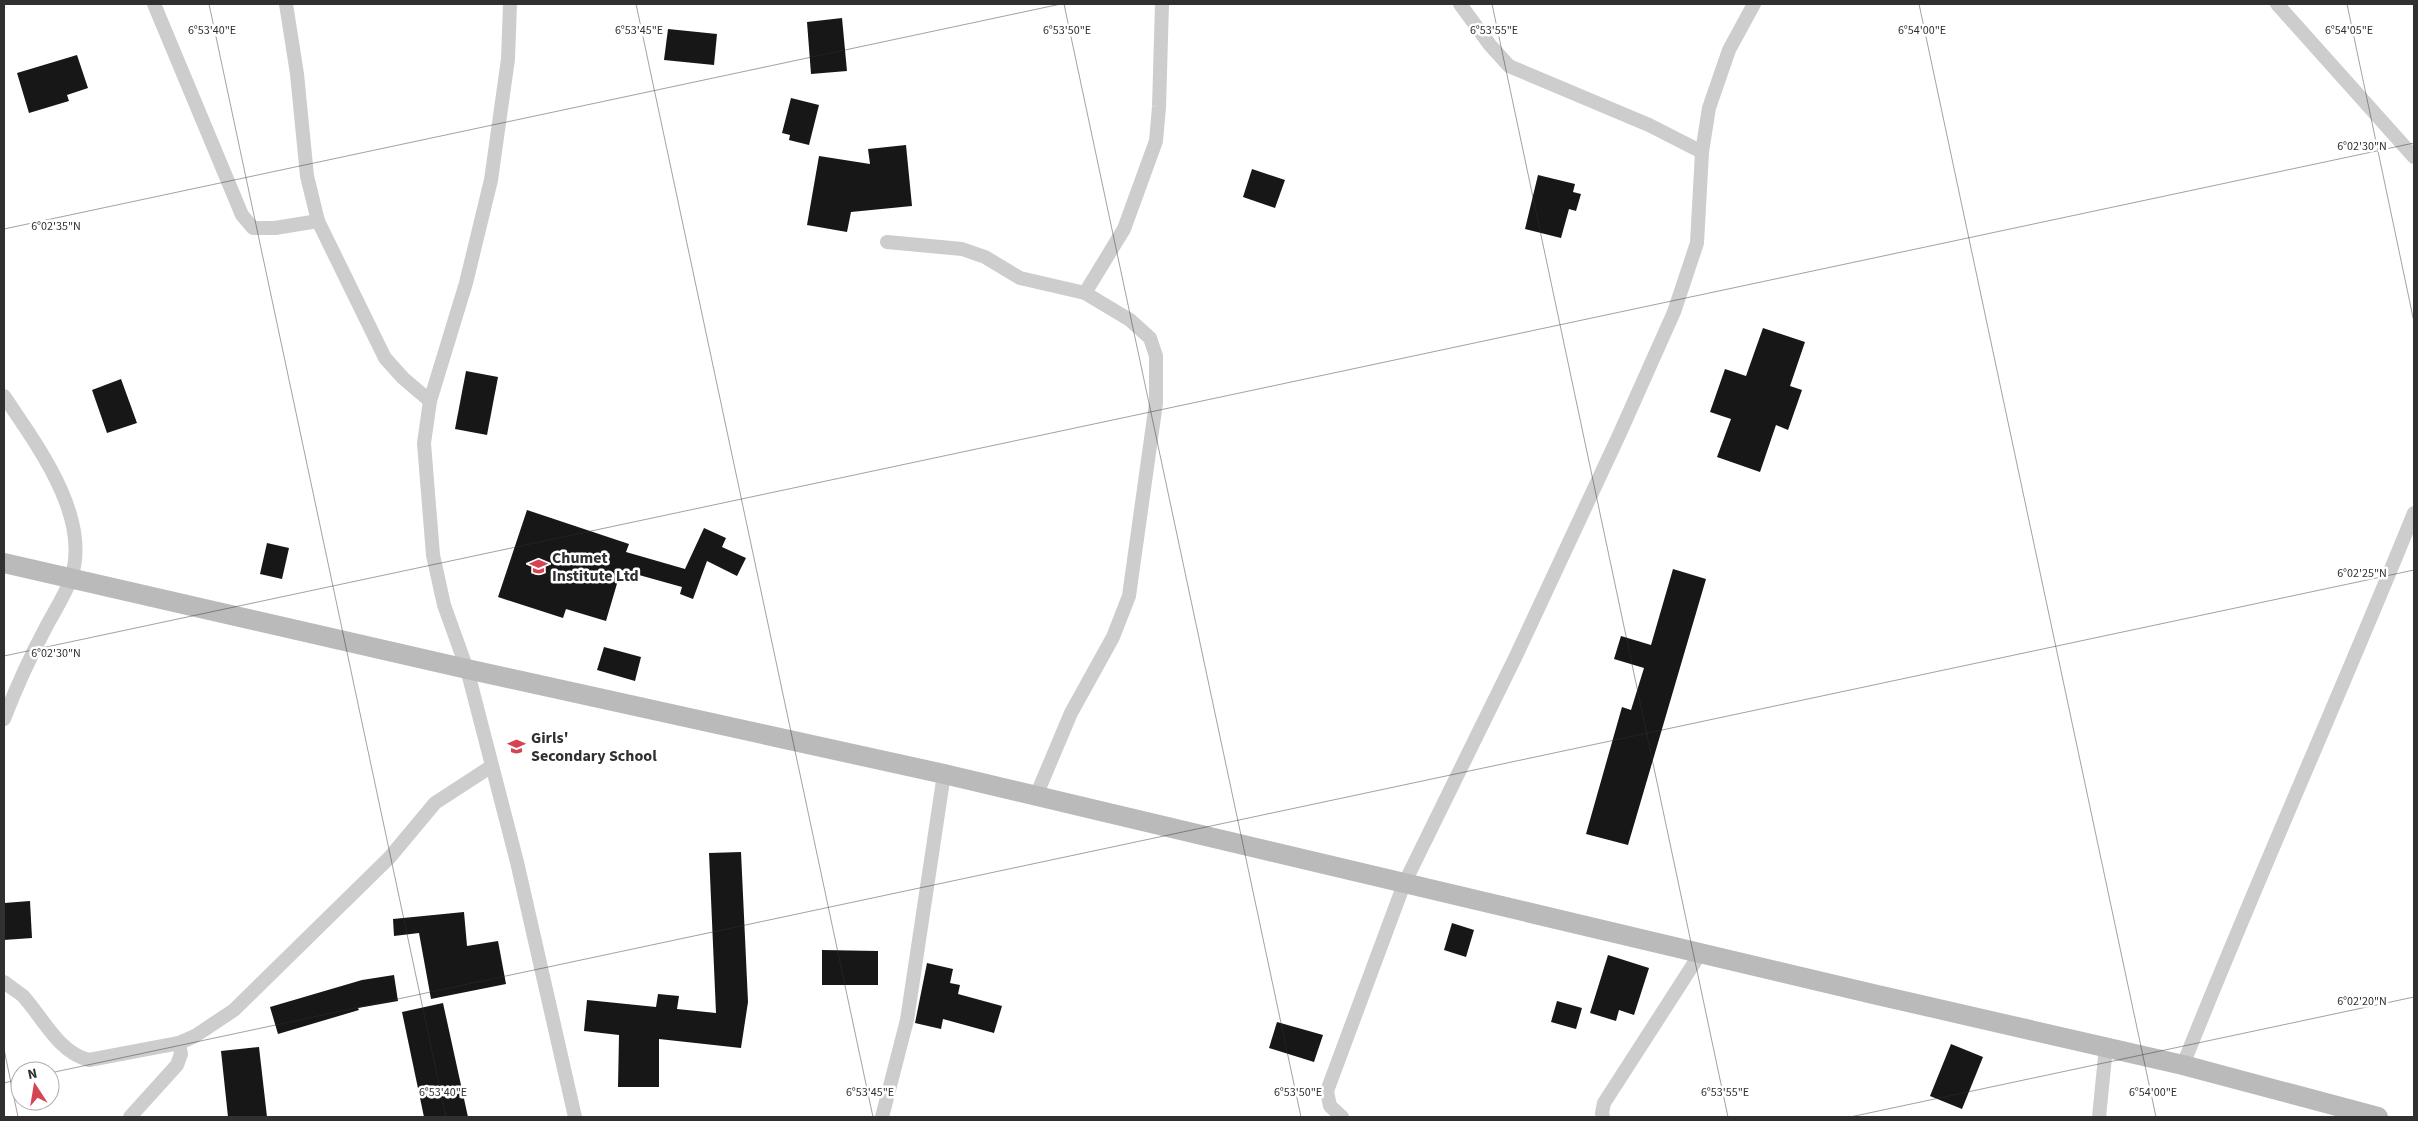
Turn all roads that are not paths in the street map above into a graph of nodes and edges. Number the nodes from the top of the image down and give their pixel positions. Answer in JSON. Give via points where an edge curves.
{"nodes":[{"id":1,"x":154,"y":4,"type":"edge"},
{"id":2,"x":286,"y":4,"type":"edge"},
{"id":3,"x":510,"y":4,"type":"edge"},
{"id":4,"x":1162,"y":4,"type":"edge"},
{"id":5,"x":1460,"y":4,"type":"edge"},
{"id":6,"x":1754,"y":4,"type":"edge"},
{"id":7,"x":2277,"y":4,"type":"edge"},
{"id":8,"x":1702,"y":152,"type":"junction"},
{"id":9,"x":2414,"y":157,"type":"edge"},
{"id":10,"x":318,"y":221,"type":"junction"},
{"id":11,"x":888,"y":242,"type":"dead end"},
{"id":12,"x":1085,"y":294,"type":"junction"},
{"id":13,"x":4,"y":396,"type":"edge"},
{"id":14,"x":430,"y":401,"type":"junction"},
{"id":15,"x":2414,"y":513,"type":"edge"},
{"id":16,"x":4,"y":563,"type":"edge"},
{"id":17,"x":71,"y":578,"type":"junction"},
{"id":18,"x":467,"y":669,"type":"junction"},
{"id":19,"x":4,"y":719,"type":"edge"},
{"id":20,"x":492,"y":766,"type":"junction"},
{"id":21,"x":944,"y":774,"type":"junction"},
{"id":22,"x":1036,"y":796,"type":"junction"},
{"id":23,"x":1404,"y":884,"type":"junction"},
{"id":24,"x":1700,"y":954,"type":"junction"},
{"id":25,"x":4,"y":982,"type":"edge"},
{"id":26,"x":179,"y":1043,"type":"junction"},
{"id":27,"x":2106,"y":1047,"type":"junction"},
{"id":28,"x":2183,"y":1065,"type":"junction"},
{"id":29,"x":1601,"y":1116,"type":"edge"},
{"id":30,"x":130,"y":1117,"type":"edge"},
{"id":31,"x":575,"y":1117,"type":"edge"},
{"id":32,"x":882,"y":1117,"type":"edge"},
{"id":33,"x":1342,"y":1117,"type":"edge"},
{"id":34,"x":2099,"y":1117,"type":"edge"},
{"id":35,"x":2378,"y":1117,"type":"edge"}],
"edges":[{"from":1,"to":10,"type":"street","via":[[242,215],[253,228]]},
{"from":2,"to":10,"type":"street","via":[[307,176]]},
{"from":3,"to":14,"type":"street","via":[[508,59],[491,180],[466,283]]},
{"from":4,"to":12,"type":"street","via":[[1156,141],[1124,229]]},
{"from":5,"to":8,"type":"street","via":[[1509,66],[1649,125]]},
{"from":6,"to":8,"type":"street","via":[[1729,50],[1709,108]]},
{"from":7,"to":9,"type":"street"},
{"from":8,"to":23,"type":"street","via":[[1697,243],[1674,312],[1527,631]]},
{"from":10,"to":14,"type":"street","via":[[384,358]]},
{"from":11,"to":12,"type":"street","via":[[962,249],[985,256],[1020,278]]},
{"from":12,"to":22,"type":"street","via":[[1130,320],[1150,338],[1156,356],[1156,402],[1129,596],[1113,637],[1071,713]]},
{"from":13,"to":17,"type":"street","via":[[41,451],[72,517],[76,550]]},
{"from":14,"to":18,"type":"street","via":[[424,443],[433,555],[444,605]]},
{"from":15,"to":28,"type":"street","via":[[2245,910]]},
{"from":16,"to":17,"type":"main road"},
{"from":17,"to":18,"type":"main road"},
{"from":17,"to":19,"type":"street","via":[[21,674]]},
{"from":18,"to":20,"type":"street"},
{"from":18,"to":21,"type":"main road"},
{"from":20,"to":26,"type":"street","via":[[435,803],[390,857],[234,1010]]},
{"from":20,"to":31,"type":"street"},
{"from":21,"to":22,"type":"main road"},
{"from":21,"to":32,"type":"street","via":[[907,1020]]},
{"from":22,"to":23,"type":"main road"},
{"from":23,"to":24,"type":"main road"},
{"from":23,"to":33,"type":"street","via":[[1327,1090],[1330,1106]]},
{"from":24,"to":27,"type":"main road"},
{"from":24,"to":29,"type":"street","via":[[1604,1103]]},
{"from":25,"to":26,"type":"street","via":[[22,995],[77,1057],[90,1060]]},
{"from":26,"to":30,"type":"street","via":[[181,1054],[177,1065]]},
{"from":27,"to":28,"type":"main road"},
{"from":27,"to":34,"type":"street"},
{"from":28,"to":35,"type":"main road"}]}
